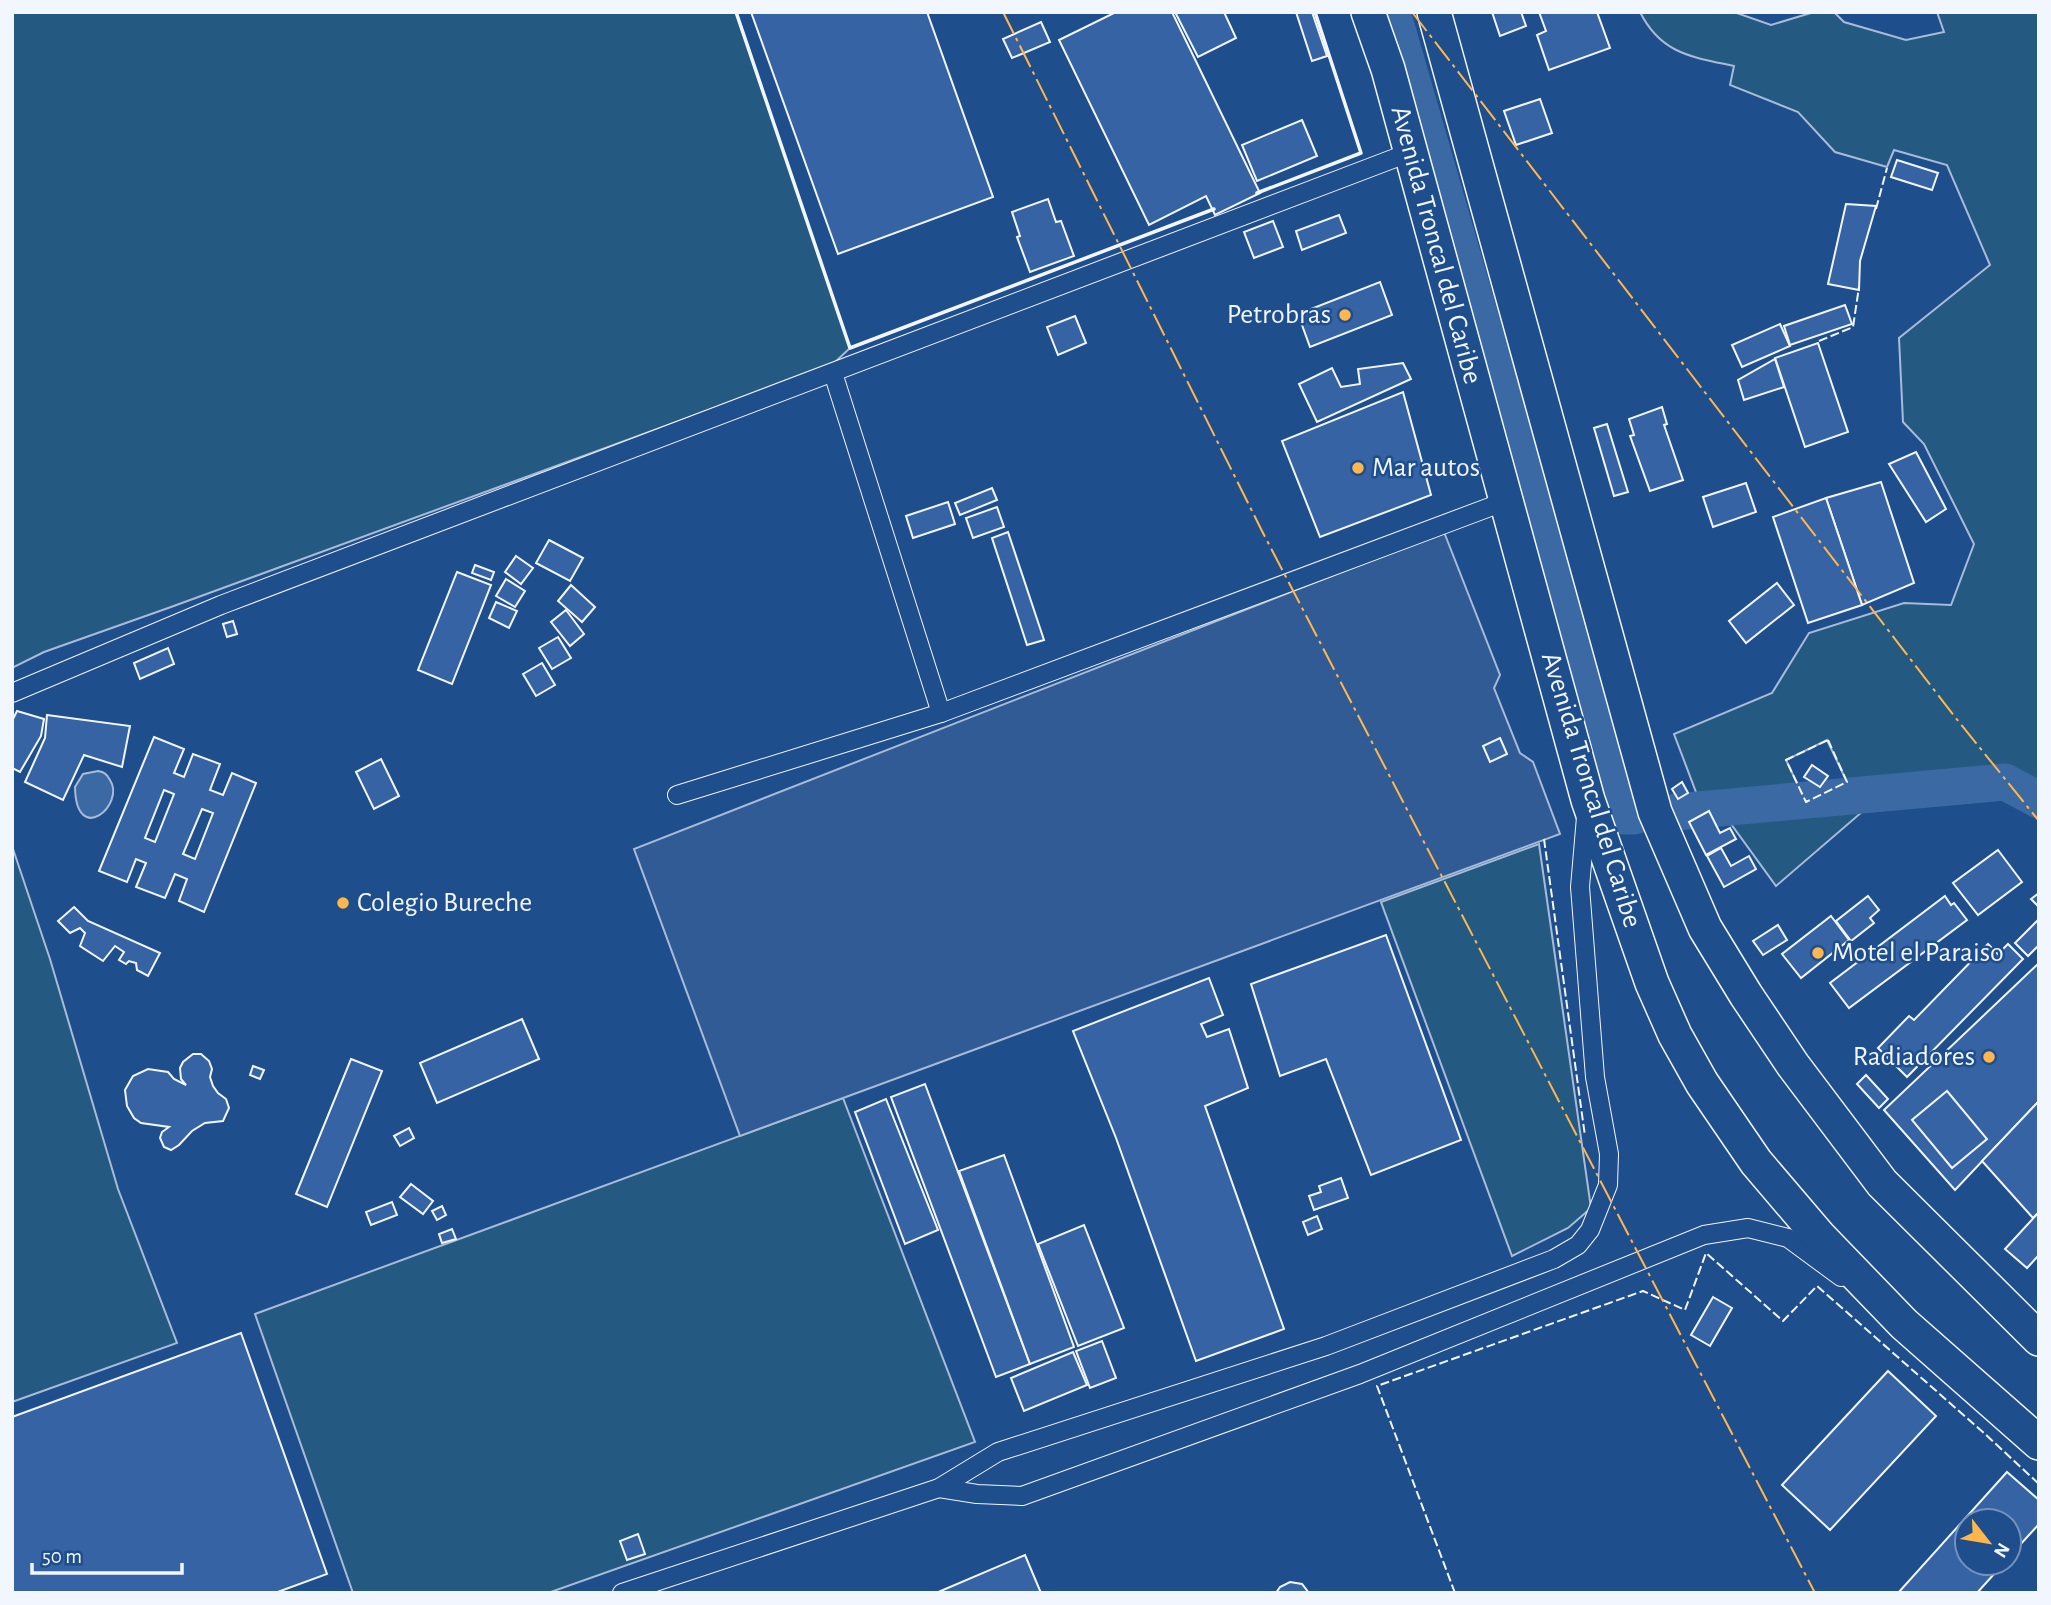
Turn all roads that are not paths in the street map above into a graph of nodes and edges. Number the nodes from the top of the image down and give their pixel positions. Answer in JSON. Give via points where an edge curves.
{"nodes":[{"id":1,"x":1368,"y":12,"type":"edge"},
{"id":2,"x":1434,"y":12,"type":"edge"},
{"id":3,"x":1410,"y":152,"type":"junction"},
{"id":4,"x":833,"y":373,"type":"junction"},
{"id":5,"x":1506,"y":501,"type":"junction"},
{"id":6,"x":12,"y":692,"type":"edge"},
{"id":7,"x":941,"y":713,"type":"junction"},
{"id":8,"x":677,"y":795,"type":"dead end"},
{"id":9,"x":1588,"y":800,"type":"junction"},
{"id":10,"x":1554,"y":1259,"type":"junction"},
{"id":11,"x":1567,"y":1290,"type":"junction"},
{"id":12,"x":1904,"y":1324,"type":"junction"},
{"id":13,"x":2039,"y":1339,"type":"edge"},
{"id":14,"x":2039,"y":1443,"type":"edge"},
{"id":15,"x":939,"y":1488,"type":"junction"},
{"id":16,"x":622,"y":1593,"type":"edge"}],
"edges":[{"from":1,"to":3,"type":"highway","name":"Avenida Troncal del Caribe"},
{"from":2,"to":13,"type":"highway","name":"Avenida Troncal del Caribe","via":[[1655,812],[1705,928],[1793,1065],[1882,1183]]},
{"from":3,"to":4,"type":"street"},
{"from":3,"to":5,"type":"highway","name":"Avenida Troncal del Caribe"},
{"from":4,"to":6,"type":"street","via":[[221,605]]},
{"from":4,"to":7,"type":"street"},
{"from":5,"to":7,"type":"street"},
{"from":5,"to":9,"type":"highway","name":"Avenida Troncal del Caribe"},
{"from":7,"to":8,"type":"street"},
{"from":9,"to":10,"type":"street","via":[[1580,887],[1595,1077],[1609,1154],[1608,1185],[1590,1230],[1578,1245]]},
{"from":9,"to":12,"type":"highway","name":"Avenida Troncal del Caribe","via":[[1652,983],[1702,1083],[1756,1162]]},
{"from":10,"to":11,"type":"street"},
{"from":10,"to":15,"type":"street","via":[[1326,1346],[999,1452]]},
{"from":11,"to":12,"type":"street","via":[[1704,1235],[1748,1228],[1788,1238]]},
{"from":11,"to":15,"type":"street","via":[[1360,1374],[1022,1496]]},
{"from":12,"to":14,"type":"highway","name":"Avenida Troncal del Caribe"},
{"from":15,"to":16,"type":"street"}]}
